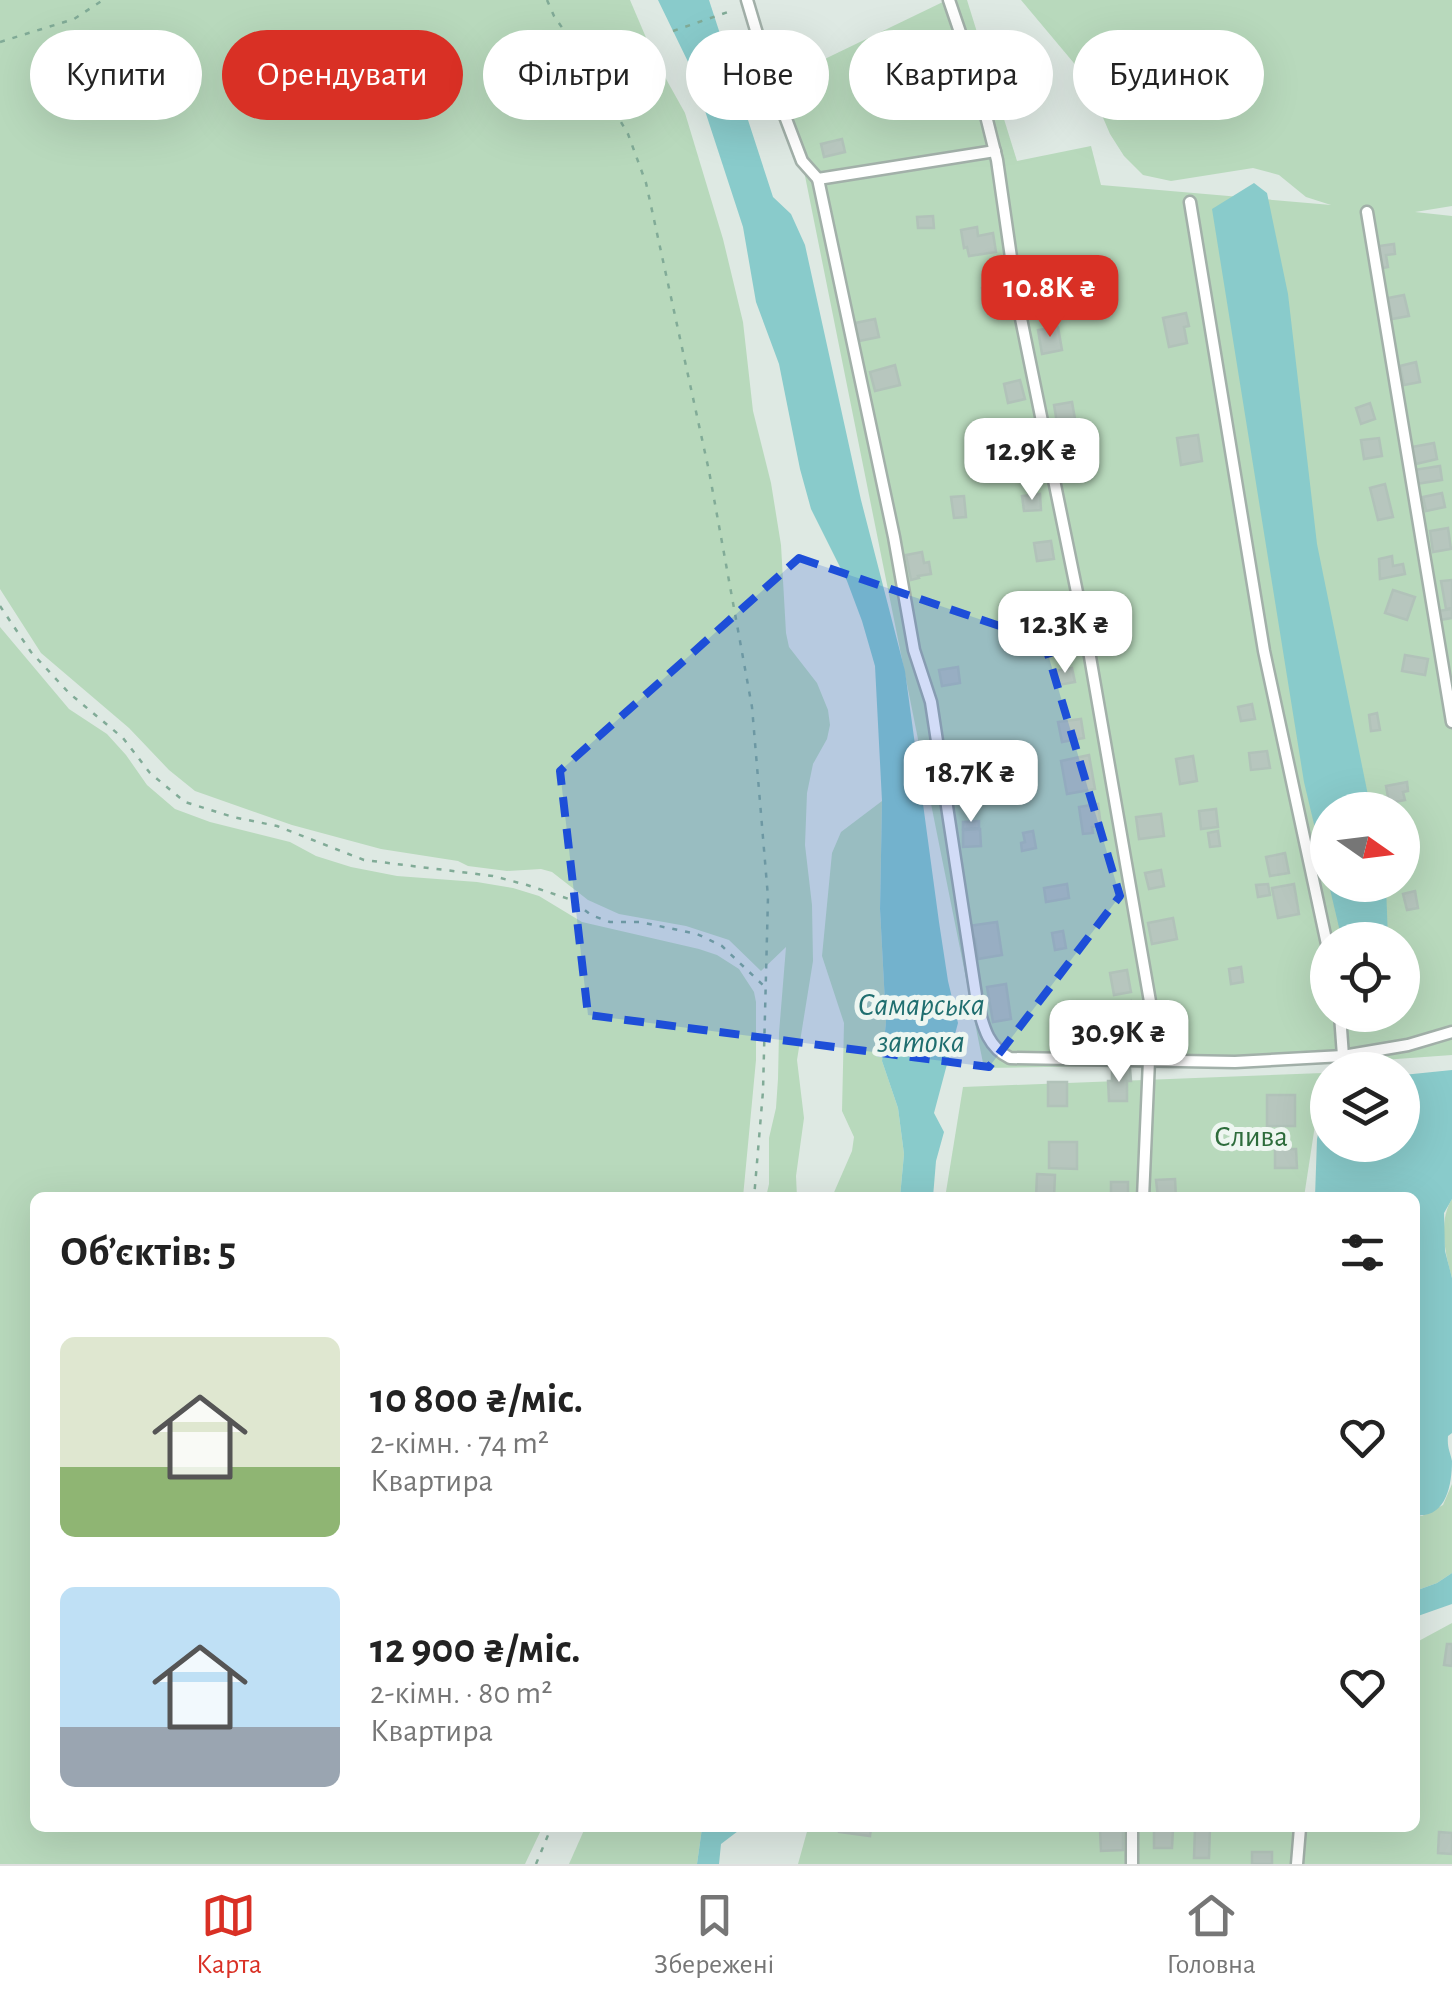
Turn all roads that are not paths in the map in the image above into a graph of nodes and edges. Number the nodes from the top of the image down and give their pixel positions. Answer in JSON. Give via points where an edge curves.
{"nodes":[{"id":1,"x":747,"y":0,"type":"edge"},
{"id":2,"x":948,"y":0,"type":"edge"},
{"id":3,"x":994,"y":151,"type":"junction"},
{"id":4,"x":818,"y":179,"type":"junction"},
{"id":5,"x":1190,"y":202,"type":"dead end"},
{"id":6,"x":1366,"y":212,"type":"dead end"},
{"id":7,"x":1452,"y":722,"type":"edge"},
{"id":8,"x":1322,"y":922,"type":"edge"},
{"id":9,"x":1452,"y":1032,"type":"edge"},
{"id":10,"x":1367,"y":1052,"type":"edge"},
{"id":11,"x":1310,"y":1058,"type":"edge"},
{"id":12,"x":1154,"y":1060,"type":"junction"},
{"id":13,"x":1143,"y":1192,"type":"edge"},
{"id":14,"x":1132,"y":1832,"type":"edge"},
{"id":15,"x":1300,"y":1832,"type":"edge"},
{"id":16,"x":1132,"y":1864,"type":"edge"},
{"id":17,"x":1298,"y":1864,"type":"edge"}],
"edges":[{"from":1,"to":4,"type":"lane","via":[[802,161]]},
{"from":2,"to":3,"type":"lane"},
{"from":3,"to":4,"type":"lane"},
{"from":3,"to":12,"type":"lane","via":[[1090,651]]},
{"from":4,"to":12,"type":"lane","via":[[914,650],[931,702],[986,1036],[1010,1058]]},
{"from":5,"to":8,"type":"lane","via":[[1264,652]]},
{"from":6,"to":7,"type":"lane"},
{"from":9,"to":10,"type":"lane"},
{"from":11,"to":12,"type":"lane"},
{"from":12,"to":13,"type":"lane"},
{"from":14,"to":16,"type":"lane"},
{"from":15,"to":17,"type":"lane"}]}
